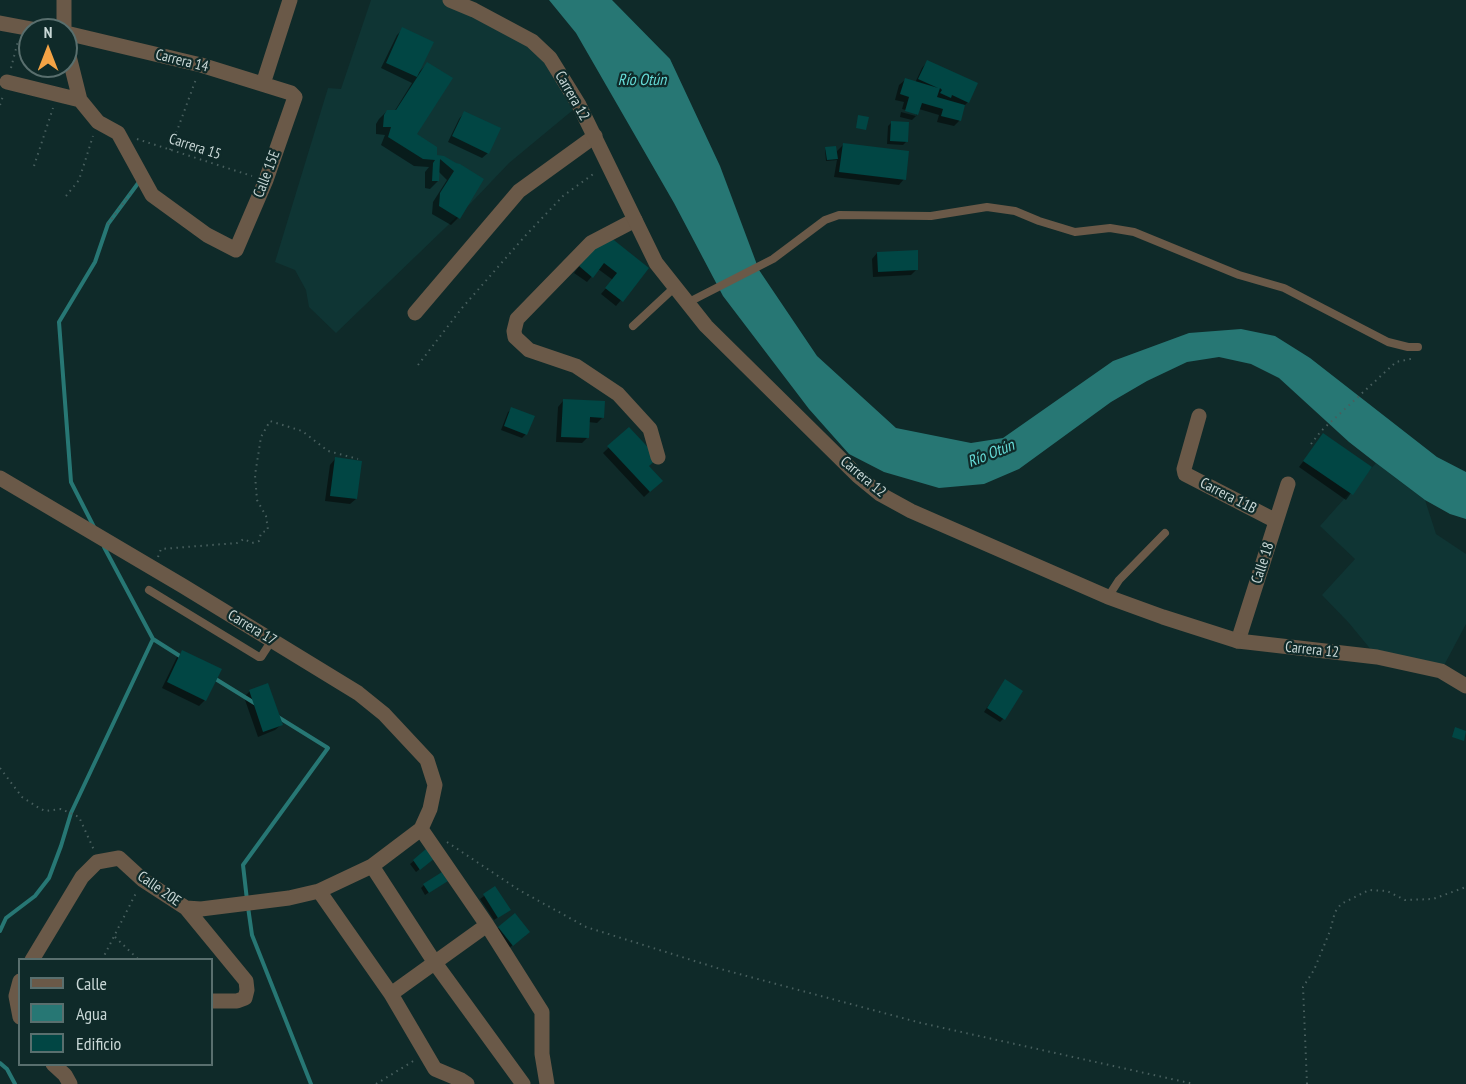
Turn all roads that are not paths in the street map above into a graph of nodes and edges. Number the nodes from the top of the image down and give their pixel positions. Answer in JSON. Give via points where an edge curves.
{"nodes":[{"id":1,"x":64,"y":0,"type":"edge"},
{"id":2,"x":290,"y":0,"type":"edge"},
{"id":3,"x":450,"y":0,"type":"edge"},
{"id":4,"x":65,"y":18,"type":"edge"},
{"id":5,"x":0,"y":23,"type":"edge"},
{"id":6,"x":18,"y":27,"type":"edge"},
{"id":7,"x":78,"y":35,"type":"edge"},
{"id":8,"x":74,"y":78,"type":"edge"},
{"id":9,"x":7,"y":82,"type":"road end"},
{"id":10,"x":263,"y":84,"type":"junction"},
{"id":11,"x":295,"y":97,"type":"joint"},
{"id":12,"x":80,"y":100,"type":"junction"},
{"id":13,"x":595,"y":136,"type":"junction"},
{"id":14,"x":635,"y":220,"type":"junction"},
{"id":15,"x":675,"y":287,"type":"junction"},
{"id":16,"x":687,"y":303,"type":"junction"},
{"id":17,"x":415,"y":313,"type":"dead end"},
{"id":18,"x":633,"y":326,"type":"dead end"},
{"id":19,"x":1418,"y":347,"type":"road end"},
{"id":20,"x":1199,"y":416,"type":"dead end"},
{"id":21,"x":658,"y":457,"type":"dead end"},
{"id":22,"x":0,"y":478,"type":"edge"},
{"id":23,"x":1288,"y":484,"type":"dead end"},
{"id":24,"x":1276,"y":520,"type":"junction"},
{"id":25,"x":1166,"y":533,"type":"dead end"},
{"id":26,"x":149,"y":590,"type":"dead end"},
{"id":27,"x":1108,"y":597,"type":"junction"},
{"id":28,"x":272,"y":640,"type":"junction"},
{"id":29,"x":1238,"y":641,"type":"junction"},
{"id":30,"x":1466,"y":686,"type":"edge"},
{"id":31,"x":421,"y":829,"type":"junction"},
{"id":32,"x":372,"y":867,"type":"junction"},
{"id":33,"x":319,"y":891,"type":"junction"},
{"id":34,"x":186,"y":908,"type":"junction"},
{"id":35,"x":487,"y":925,"type":"junction"},
{"id":36,"x":33,"y":958,"type":"edge"},
{"id":37,"x":435,"y":963,"type":"junction"},
{"id":38,"x":18,"y":988,"type":"edge"},
{"id":39,"x":391,"y":994,"type":"junction"},
{"id":40,"x":213,"y":1000,"type":"edge"},
{"id":41,"x":18,"y":1006,"type":"edge"},
{"id":42,"x":54,"y":1066,"type":"edge"},
{"id":43,"x":70,"y":1084,"type":"edge"},
{"id":44,"x":467,"y":1084,"type":"edge"},
{"id":45,"x":523,"y":1084,"type":"edge"},
{"id":46,"x":547,"y":1084,"type":"edge"}],
"edges":[{"from":1,"to":4,"type":"street"},
{"from":2,"to":10,"type":"street"},
{"from":3,"to":13,"type":"street","name":"Carrera 12","via":[[532,40],[550,58]]},
{"from":5,"to":6,"type":"street"},
{"from":7,"to":10,"type":"street","name":"Carrera 14"},
{"from":8,"to":12,"type":"street"},
{"from":9,"to":12,"type":"street"},
{"from":10,"to":11,"type":"street","name":"Carrera 14"},
{"from":11,"to":12,"type":"street","name":"Calle 15E","via":[[236,250],[207,235],[152,195],[118,133],[98,122]]},
{"from":13,"to":14,"type":"street","name":"Carrera 12"},
{"from":13,"to":17,"type":"street","via":[[519,192]]},
{"from":14,"to":15,"type":"street","name":"Carrera 12","via":[[656,263]]},
{"from":14,"to":21,"type":"street","via":[[591,243],[517,319],[515,337],[529,350],[576,366],[618,393],[650,429]]},
{"from":15,"to":16,"type":"street","name":"Carrera 12"},
{"from":15,"to":18,"type":"lane"},
{"from":16,"to":19,"type":"lane","via":[[772,259],[839,214],[931,216],[987,207],[1015,211],[1075,232],[1110,228],[1134,232],[1239,275],[1284,288],[1388,342]]},
{"from":16,"to":27,"type":"street","name":"Carrera 12","via":[[880,494]]},
{"from":20,"to":24,"type":"street","name":"Carrera 11B","via":[[1185,474]]},
{"from":22,"to":28,"type":"street","name":"Carrera 17"},
{"from":23,"to":24,"type":"street","name":"Calle 18"},
{"from":24,"to":29,"type":"street","name":"Calle 18"},
{"from":25,"to":27,"type":"lane","via":[[1119,580]]},
{"from":26,"to":28,"type":"lane","via":[[259,657]]},
{"from":27,"to":29,"type":"street","name":"Carrera 12"},
{"from":28,"to":31,"type":"street","name":"Carrera 17","via":[[358,693],[428,760],[435,785]]},
{"from":29,"to":30,"type":"street","name":"Carrera 12","via":[[1377,657],[1441,670]]},
{"from":31,"to":32,"type":"street","name":"Calle 20E"},
{"from":31,"to":35,"type":"street"},
{"from":32,"to":33,"type":"street","name":"Calle 20E"},
{"from":32,"to":37,"type":"street"},
{"from":33,"to":34,"type":"street","name":"Calle 20E","via":[[289,898]]},
{"from":33,"to":39,"type":"street"},
{"from":34,"to":36,"type":"street","name":"Calle 20E","via":[[143,880],[119,858],[97,862],[82,877]]},
{"from":34,"to":40,"type":"street","via":[[246,981],[245,998]]},
{"from":35,"to":37,"type":"street"},
{"from":35,"to":46,"type":"street","via":[[542,1012]]},
{"from":37,"to":39,"type":"street"},
{"from":37,"to":45,"type":"street"},
{"from":38,"to":41,"type":"street"},
{"from":39,"to":44,"type":"street","via":[[435,1069]]},
{"from":42,"to":43,"type":"street"}]}
